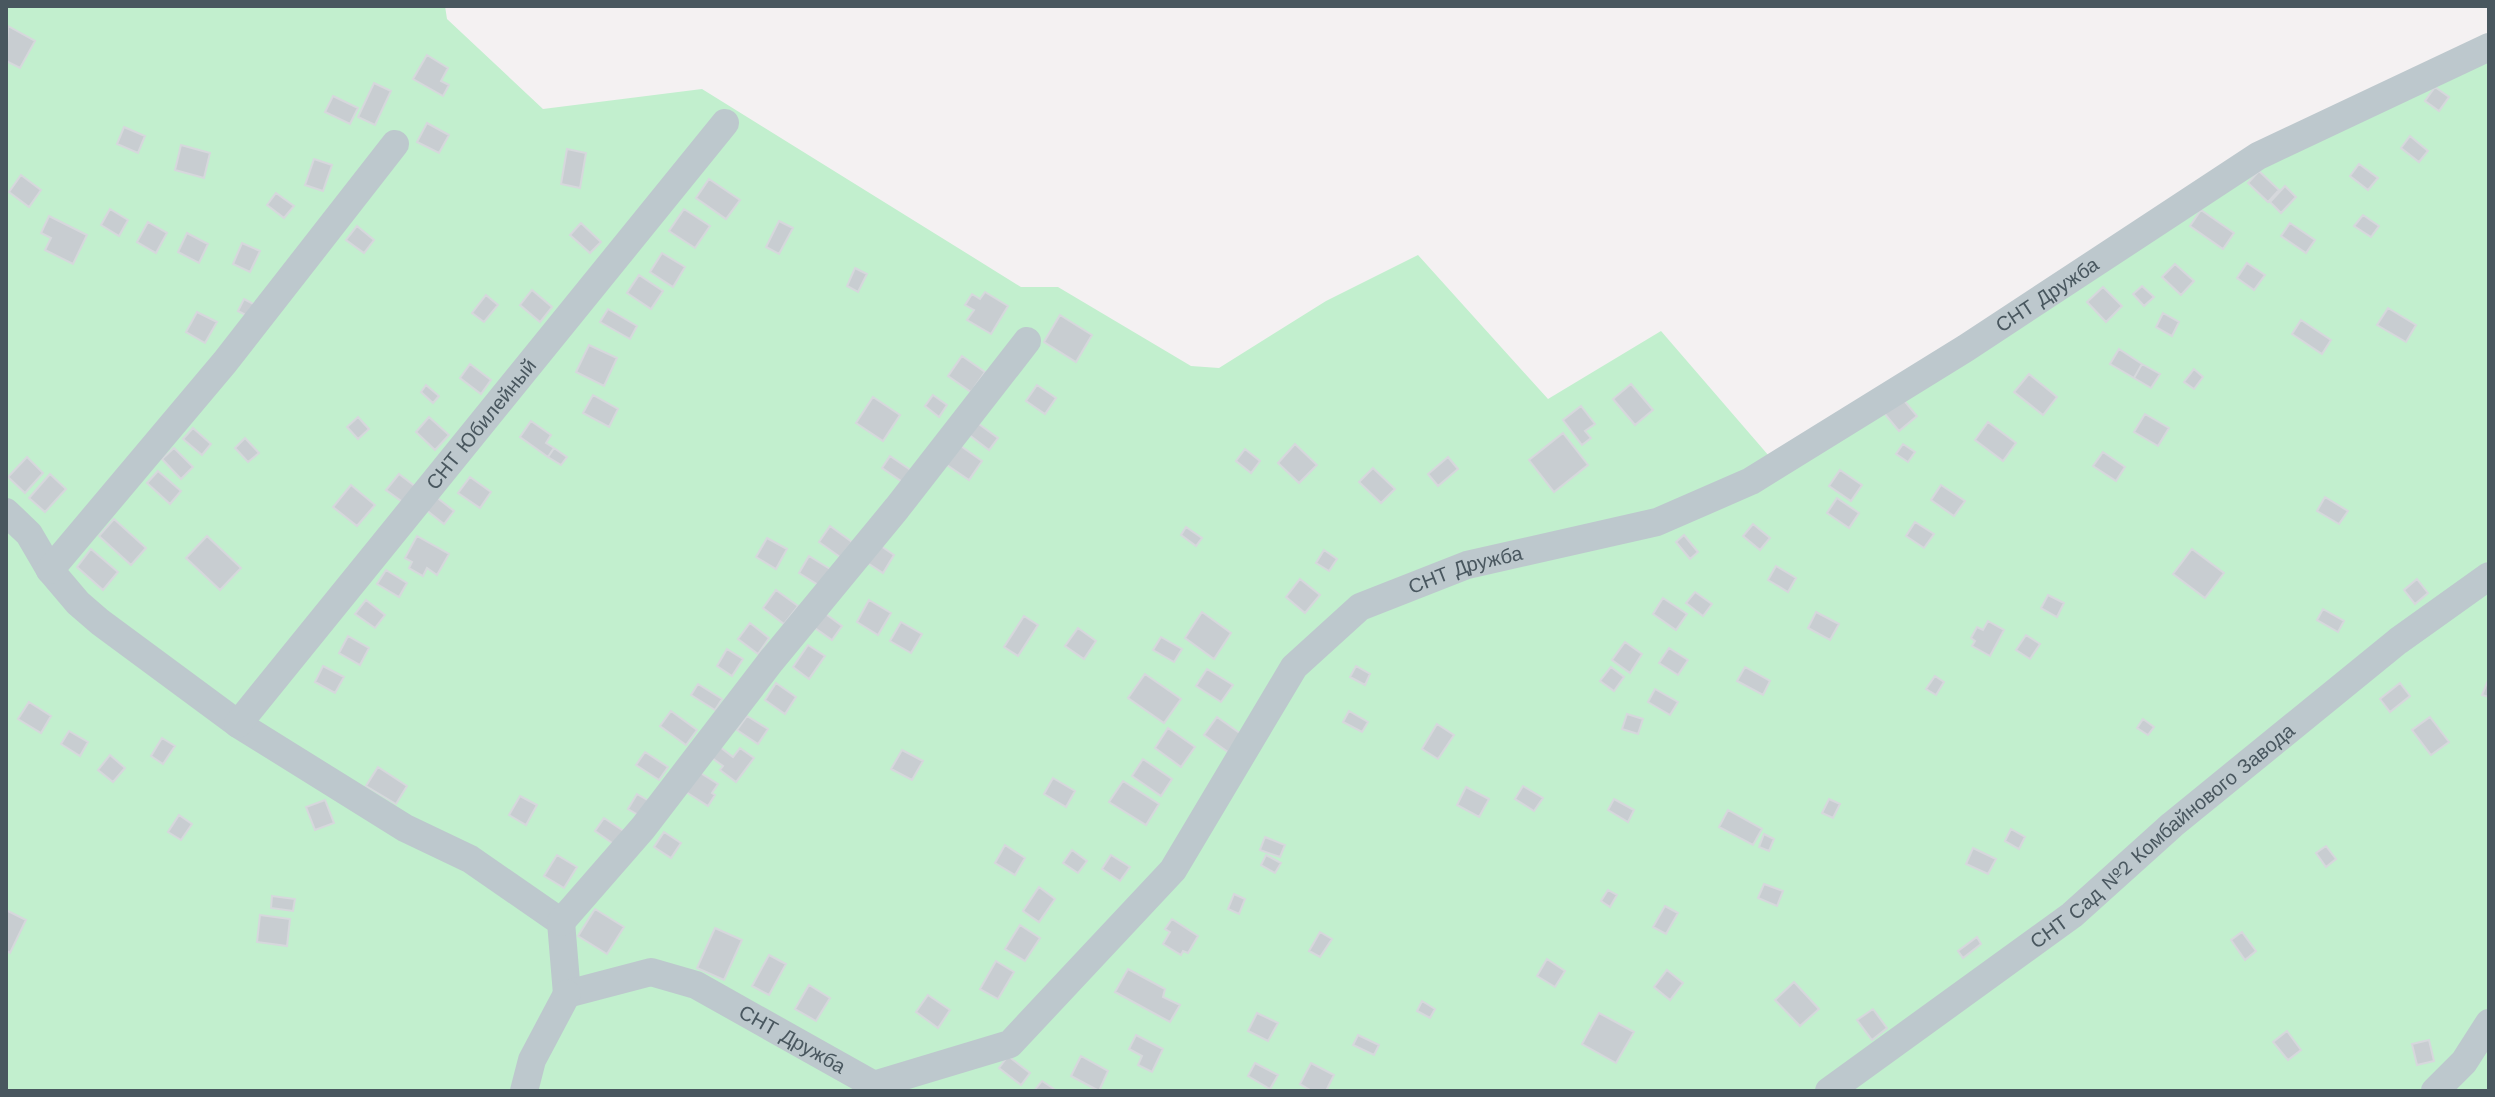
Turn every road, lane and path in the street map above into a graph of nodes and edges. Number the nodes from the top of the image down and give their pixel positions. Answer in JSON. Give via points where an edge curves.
{"nodes":[{"id":1,"x":2489,"y":47,"type":"edge"},
{"id":2,"x":725,"y":123,"type":"dead end"},
{"id":3,"x":395,"y":144,"type":"dead end"},
{"id":4,"x":1027,"y":341,"type":"dead end"},
{"id":5,"x":6,"y":512,"type":"edge"},
{"id":6,"x":50,"y":570,"type":"junction"},
{"id":7,"x":2489,"y":576,"type":"edge"},
{"id":8,"x":238,"y":724,"type":"junction"},
{"id":9,"x":561,"y":922,"type":"junction"},
{"id":10,"x":567,"y":994,"type":"junction"},
{"id":11,"x":2489,"y":1023,"type":"edge"},
{"id":12,"x":524,"y":1091,"type":"edge"},
{"id":13,"x":1829,"y":1091,"type":"edge"},
{"id":14,"x":2435,"y":1091,"type":"edge"}],
"edges":[{"from":1,"to":10,"type":"street","name":"СНТ Дружба","via":[[2258,156],[1966,348],[1751,481],[1657,522],[1467,565],[1360,607],[1294,667],[1173,870],[1010,1044],[874,1085],[696,985],[651,972]]},
{"from":2,"to":8,"type":"street","name":"СНТ Юбилейный"},
{"from":3,"to":6,"type":"street","via":[[225,362]]},
{"from":4,"to":9,"type":"street","via":[[643,828]]},
{"from":5,"to":6,"type":"street","via":[[29,534]]},
{"from":6,"to":8,"type":"street","via":[[100,622]]},
{"from":7,"to":13,"type":"street","name":"СНТ Сад №2 Комбайнового Завода","via":[[2398,641],[2184,815],[2072,915]]},
{"from":8,"to":9,"type":"street","via":[[405,828],[470,859]]},
{"from":9,"to":10,"type":"street"},
{"from":10,"to":12,"type":"street","via":[[532,1060]]},
{"from":11,"to":14,"type":"street","via":[[2464,1062]]}]}
